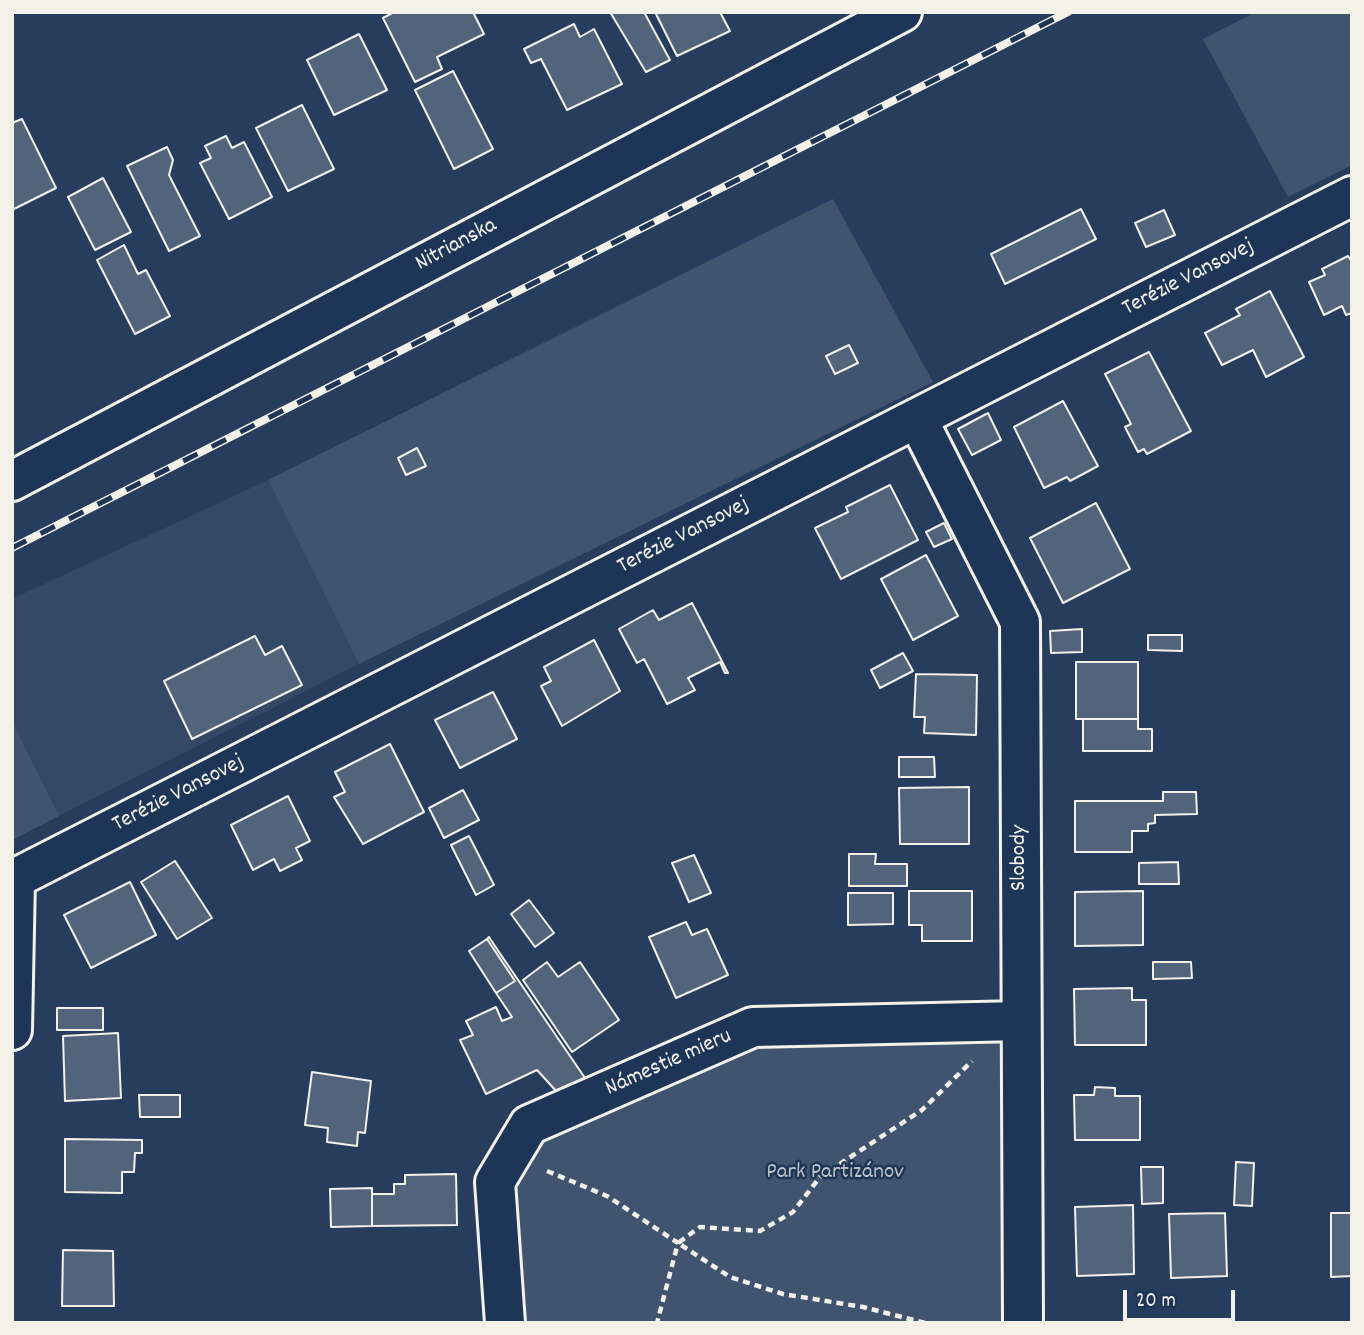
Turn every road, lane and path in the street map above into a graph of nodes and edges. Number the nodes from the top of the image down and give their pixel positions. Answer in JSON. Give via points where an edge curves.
{"nodes":[{"id":1,"x":902,"y":12,"type":"edge"},
{"id":2,"x":1352,"y":196,"type":"edge"},
{"id":3,"x":918,"y":418,"type":"junction"},
{"id":4,"x":12,"y":481,"type":"edge"},
{"id":5,"x":14,"y":879,"type":"edge"},
{"id":6,"x":1021,"y":1021,"type":"junction"},
{"id":7,"x":12,"y":1030,"type":"edge"},
{"id":8,"x":511,"y":1156,"type":"junction"},
{"id":9,"x":678,"y":1243,"type":"junction"},
{"id":10,"x":505,"y":1323,"type":"edge"},
{"id":11,"x":657,"y":1323,"type":"edge"},
{"id":12,"x":925,"y":1323,"type":"edge"},
{"id":13,"x":1023,"y":1323,"type":"edge"}],
"edges":[{"from":1,"to":4,"type":"street","name":"Nitrianska"},
{"from":2,"to":3,"type":"street","name":"Terézie Vansovej"},
{"from":3,"to":5,"type":"street","name":"Terézie Vansovej"},
{"from":3,"to":6,"type":"street","name":"Slobody","via":[[1020,622]]},
{"from":5,"to":7,"type":"street","name":"Terézie Vansovej"},
{"from":6,"to":8,"type":"street","name":"Námestie mieru","via":[[753,1027],[529,1125]]},
{"from":6,"to":9,"type":"path","via":[[922,1110],[820,1177],[793,1212],[760,1231],[700,1227]]},
{"from":6,"to":13,"type":"street","name":"Slobody"},
{"from":8,"to":9,"type":"path","via":[[607,1196]]},
{"from":8,"to":10,"type":"street","name":"Námestie mieru","via":[[495,1182]]},
{"from":9,"to":11,"type":"path"},
{"from":9,"to":12,"type":"path","via":[[730,1277],[783,1294]]}]}
